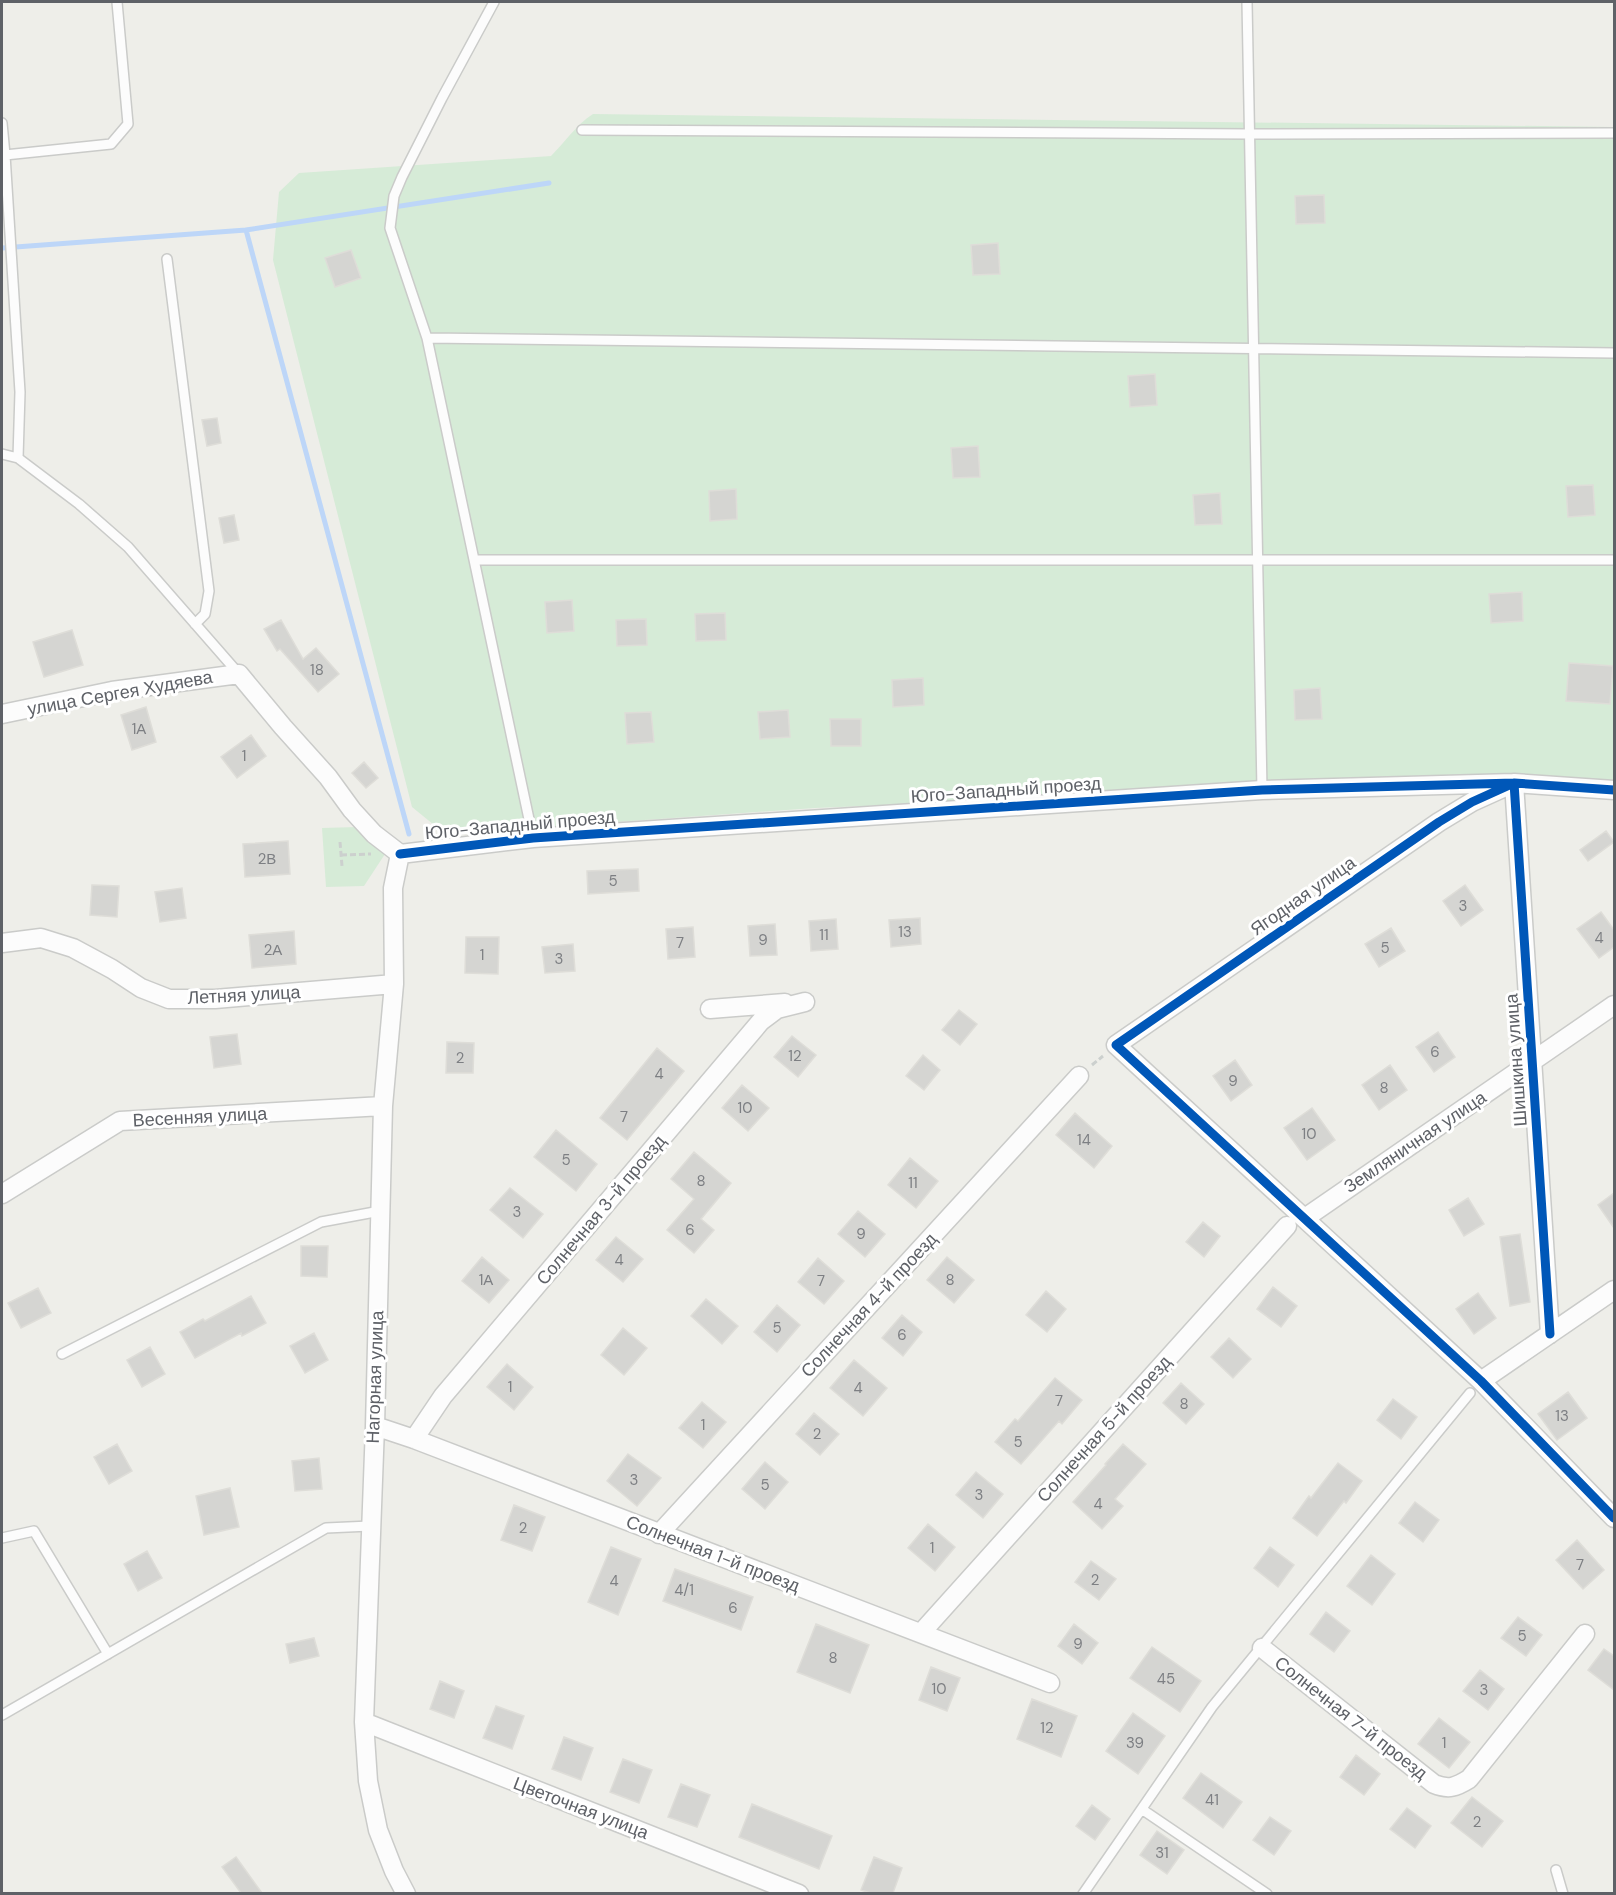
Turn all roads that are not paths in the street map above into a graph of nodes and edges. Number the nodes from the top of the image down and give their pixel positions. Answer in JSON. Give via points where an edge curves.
{"nodes":[{"id":1,"x":117,"y":2,"type":"edge"},
{"id":2,"x":494,"y":2,"type":"edge"},
{"id":3,"x":1247,"y":2,"type":"edge"},
{"id":4,"x":2,"y":123,"type":"edge"},
{"id":5,"x":582,"y":130,"type":"dead end"},
{"id":6,"x":1614,"y":133,"type":"edge"},
{"id":7,"x":1250,"y":134,"type":"junction"},
{"id":8,"x":5,"y":154,"type":"junction"},
{"id":9,"x":167,"y":259,"type":"dead end"},
{"id":10,"x":427,"y":338,"type":"junction"},
{"id":11,"x":1254,"y":348,"type":"junction"},
{"id":12,"x":1614,"y":352,"type":"edge"},
{"id":13,"x":2,"y":454,"type":"edge"},
{"id":14,"x":18,"y":458,"type":"junction"},
{"id":15,"x":474,"y":560,"type":"junction"},
{"id":16,"x":1614,"y":560,"type":"edge"},
{"id":17,"x":1258,"y":561,"type":"junction"},
{"id":18,"x":195,"y":624,"type":"junction"},
{"id":19,"x":239,"y":674,"type":"junction"},
{"id":20,"x":2,"y":714,"type":"edge"},
{"id":21,"x":1514,"y":783,"type":"junction"},
{"id":22,"x":1262,"y":790,"type":"junction"},
{"id":23,"x":1614,"y":790,"type":"edge"},
{"id":24,"x":533,"y":838,"type":"junction"},
{"id":25,"x":400,"y":854,"type":"junction"},
{"id":26,"x":2,"y":943,"type":"edge"},
{"id":27,"x":394,"y":984,"type":"junction"},
{"id":28,"x":1614,"y":1005,"type":"edge"},
{"id":29,"x":710,"y":1009,"type":"dead end"},
{"id":30,"x":1532,"y":1062,"type":"junction"},
{"id":31,"x":1079,"y":1076,"type":"road end"},
{"id":32,"x":383,"y":1106,"type":"junction"},
{"id":33,"x":2,"y":1194,"type":"edge"},
{"id":34,"x":380,"y":1210,"type":"junction"},
{"id":35,"x":1305,"y":1218,"type":"junction"},
{"id":36,"x":1287,"y":1226,"type":"dead end"},
{"id":37,"x":1614,"y":1290,"type":"edge"},
{"id":38,"x":1550,"y":1334,"type":"junction"},
{"id":39,"x":62,"y":1354,"type":"dead end"},
{"id":40,"x":1476,"y":1387,"type":"junction"},
{"id":41,"x":375,"y":1426,"type":"junction"},
{"id":42,"x":414,"y":1439,"type":"junction"},
{"id":43,"x":1614,"y":1518,"type":"edge"},
{"id":44,"x":370,"y":1526,"type":"junction"},
{"id":45,"x":659,"y":1534,"type":"junction"},
{"id":46,"x":2,"y":1538,"type":"edge"},
{"id":47,"x":921,"y":1633,"type":"junction"},
{"id":48,"x":1585,"y":1634,"type":"dead end"},
{"id":49,"x":1262,"y":1648,"type":"junction"},
{"id":50,"x":108,"y":1654,"type":"junction"},
{"id":51,"x":1050,"y":1683,"type":"dead end"},
{"id":52,"x":2,"y":1715,"type":"edge"},
{"id":53,"x":364,"y":1722,"type":"junction"},
{"id":54,"x":1143,"y":1810,"type":"junction"},
{"id":55,"x":1556,"y":1870,"type":"dead end"},
{"id":56,"x":406,"y":1893,"type":"edge"},
{"id":57,"x":799,"y":1893,"type":"edge"},
{"id":58,"x":1083,"y":1893,"type":"edge"},
{"id":59,"x":1268,"y":1893,"type":"edge"},
{"id":60,"x":1563,"y":1893,"type":"edge"}],
"edges":[{"from":1,"to":8,"type":"lane","via":[[128,124],[111,144]]},
{"from":2,"to":10,"type":"lane","via":[[394,196],[390,228]]},
{"from":3,"to":7,"type":"lane"},
{"from":4,"to":8,"type":"lane"},
{"from":5,"to":7,"type":"lane"},
{"from":6,"to":7,"type":"lane"},
{"from":7,"to":11,"type":"lane"},
{"from":8,"to":14,"type":"lane","via":[[20,392]]},
{"from":9,"to":18,"type":"lane","via":[[209,591],[205,614]]},
{"from":10,"to":11,"type":"lane"},
{"from":10,"to":15,"type":"lane"},
{"from":11,"to":12,"type":"lane"},
{"from":11,"to":17,"type":"lane"},
{"from":13,"to":14,"type":"lane"},
{"from":14,"to":18,"type":"lane","via":[[128,547]]},
{"from":15,"to":17,"type":"lane"},
{"from":15,"to":24,"type":"lane"},
{"from":16,"to":17,"type":"lane"},
{"from":17,"to":22,"type":"lane"},
{"from":18,"to":19,"type":"lane"},
{"from":19,"to":20,"type":"street","name":"улица Сергея Худяева","via":[[112,691]]},
{"from":19,"to":25,"type":"street","via":[[352,810]]},
{"from":21,"to":22,"type":"street","name":"Юго-Западный проезд"},
{"from":21,"to":23,"type":"street","name":"Юго-Западный проезд"},
{"from":21,"to":30,"type":"street","name":"Шишкина улица"},
{"from":21,"to":35,"type":"street","name":"Ягодная улица","via":[[1438,822],[1116,1045]]},
{"from":22,"to":24,"type":"street","name":"Юго-Западный проезд"},
{"from":24,"to":25,"type":"street","name":"Юго-Западный проезд"},
{"from":25,"to":27,"type":"street","name":"Нагорная улица","via":[[393,888]]},
{"from":26,"to":27,"type":"street","name":"Летняя улица","via":[[41,938],[73,948],[141,988],[169,999],[215,999]]},
{"from":27,"to":32,"type":"street","name":"Нагорная улица"},
{"from":28,"to":30,"type":"street","name":"Земляничная улица"},
{"from":29,"to":42,"type":"street","name":"Солнечная 3-й проезд","via":[[805,1002],[777,1009],[761,1021],[443,1396]]},
{"from":30,"to":35,"type":"street","name":"Земляничная улица"},
{"from":30,"to":38,"type":"street","name":"Шишкина улица"},
{"from":31,"to":45,"type":"street","name":"Солнечная 4-й проезд"},
{"from":32,"to":33,"type":"street","name":"Весенняя улица","via":[[120,1121]]},
{"from":32,"to":34,"type":"street","name":"Нагорная улица"},
{"from":34,"to":39,"type":"lane","via":[[321,1222]]},
{"from":34,"to":41,"type":"street","name":"Нагорная улица"},
{"from":35,"to":40,"type":"street"},
{"from":36,"to":47,"type":"street","name":"Солнечная 5-й проезд"},
{"from":37,"to":38,"type":"street"},
{"from":38,"to":40,"type":"street"},
{"from":40,"to":43,"type":"street"},
{"from":40,"to":49,"type":"lane"},
{"from":41,"to":42,"type":"street","name":"Солнечная 1-й проезд"},
{"from":41,"to":44,"type":"street","name":"Нагорная улица"},
{"from":42,"to":45,"type":"street","name":"Солнечная 1-й проезд"},
{"from":44,"to":50,"type":"lane","via":[[326,1528]]},
{"from":44,"to":53,"type":"street","name":"Нагорная улица"},
{"from":45,"to":47,"type":"street","name":"Солнечная 1-й проезд"},
{"from":46,"to":50,"type":"lane","via":[[34,1531]]},
{"from":47,"to":51,"type":"street","name":"Солнечная 1-й проезд"},
{"from":48,"to":49,"type":"street","name":"Солнечная 7-й проезд","via":[[1468,1779],[1455,1788],[1434,1784]]},
{"from":49,"to":54,"type":"lane","via":[[1212,1707]]},
{"from":50,"to":52,"type":"lane"},
{"from":53,"to":56,"type":"street","name":"Нагорная улица","via":[[368,1781],[378,1830]]},
{"from":53,"to":57,"type":"street","name":"Цветочная улица"},
{"from":54,"to":58,"type":"lane"},
{"from":54,"to":59,"type":"lane"},
{"from":55,"to":60,"type":"lane"}]}
